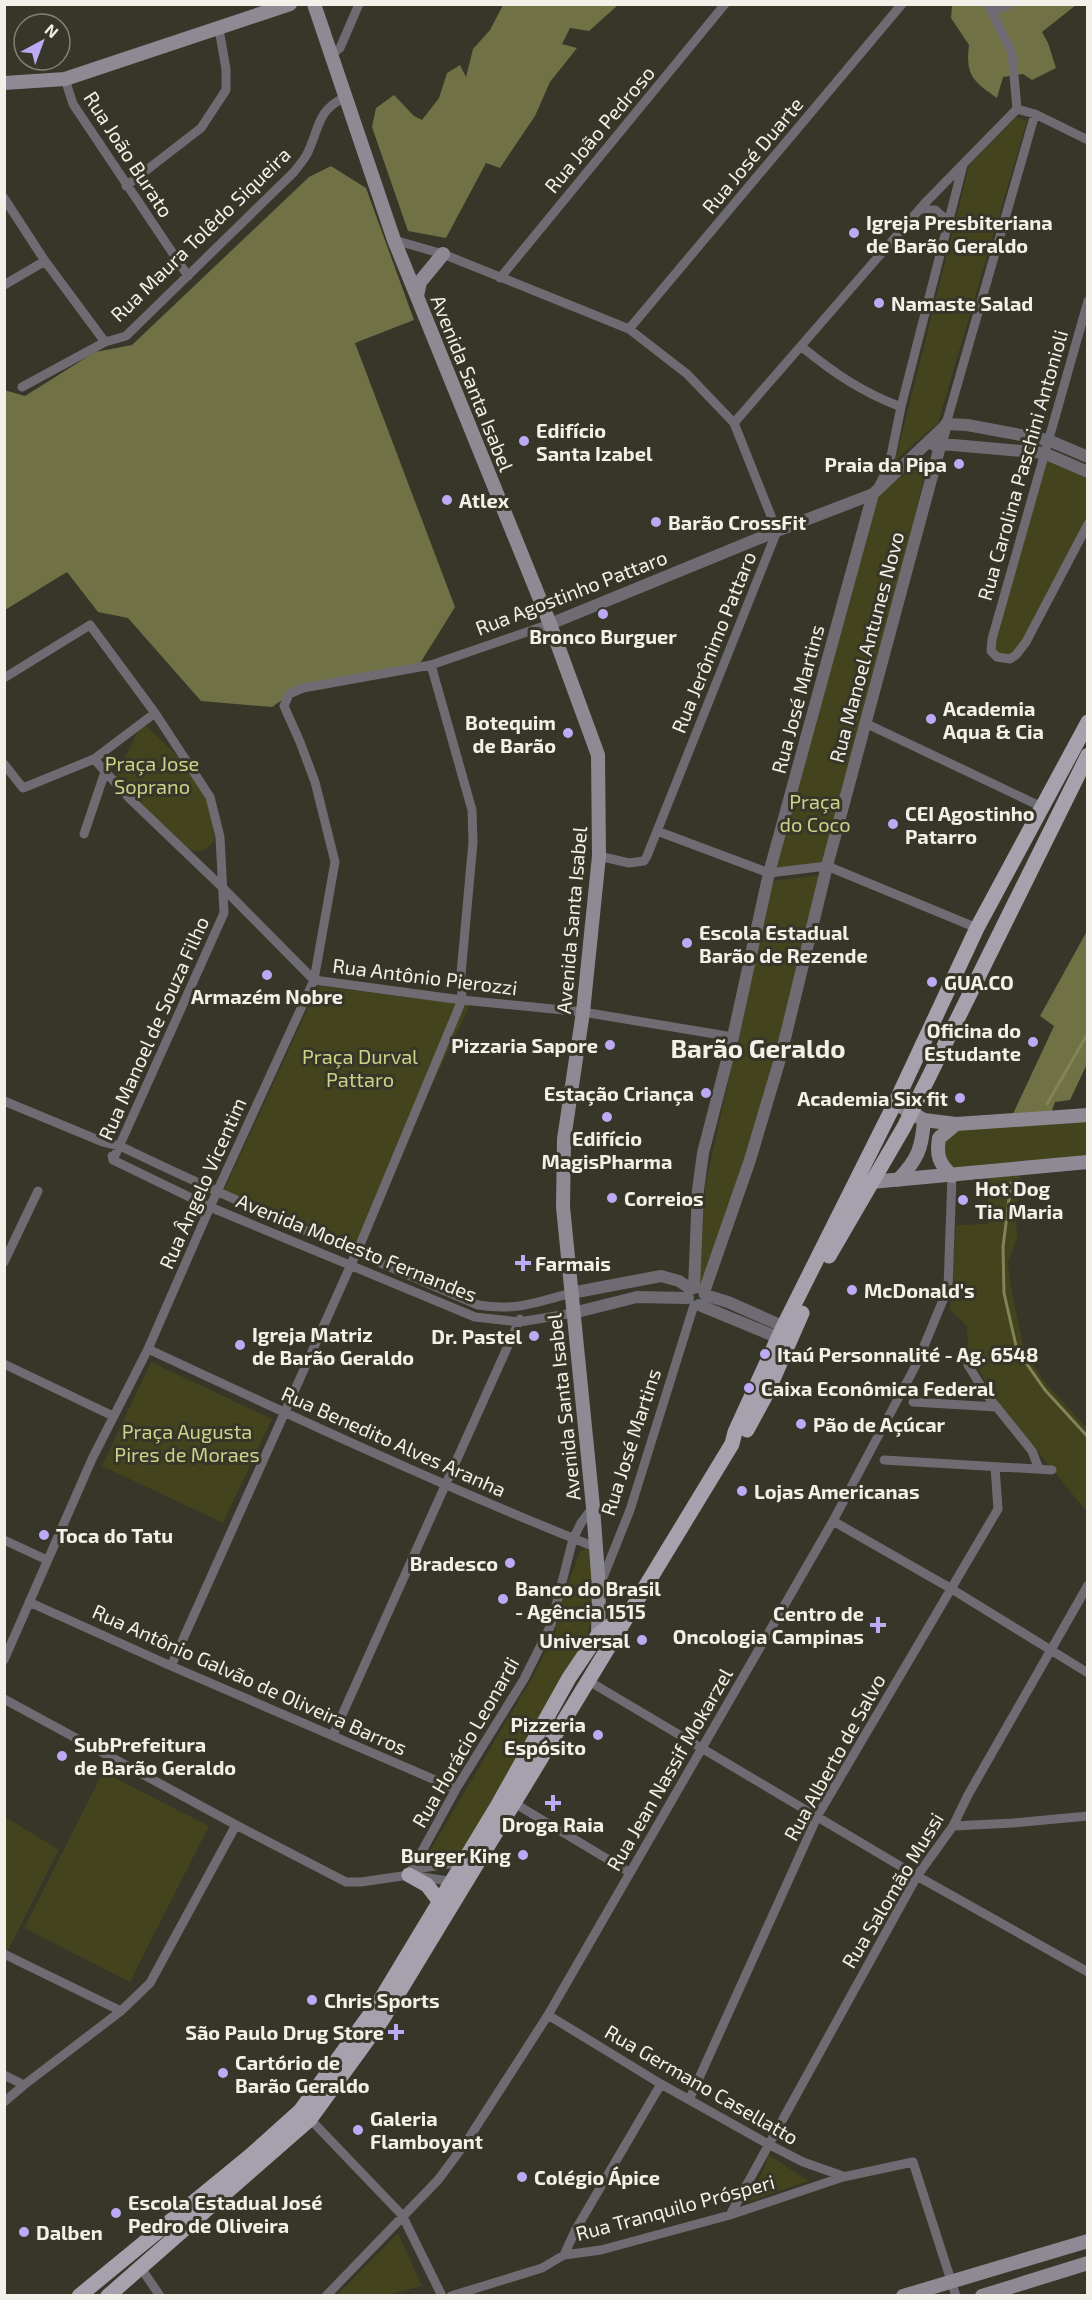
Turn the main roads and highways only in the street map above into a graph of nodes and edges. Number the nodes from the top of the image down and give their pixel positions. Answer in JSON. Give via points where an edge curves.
{"nodes":[{"id":1,"x":291,"y":4,"type":"edge"},
{"id":2,"x":314,"y":4,"type":"edge"},
{"id":3,"x":4,"y":83,"type":"edge"},
{"id":4,"x":443,"y":254,"type":"road end"},
{"id":5,"x":417,"y":296,"type":"junction"},
{"id":6,"x":1088,"y":722,"type":"edge"},
{"id":7,"x":1088,"y":755,"type":"edge"},
{"id":8,"x":895,"y":1102,"type":"junction"},
{"id":9,"x":1088,"y":1115,"type":"edge"},
{"id":10,"x":917,"y":1116,"type":"junction"},
{"id":11,"x":956,"y":1124,"type":"junction"},
{"id":12,"x":876,"y":1137,"type":"junction"},
{"id":13,"x":882,"y":1162,"type":"junction"},
{"id":14,"x":1084,"y":1166,"type":"edge"},
{"id":15,"x":952,"y":1176,"type":"junction"},
{"id":16,"x":885,"y":1181,"type":"junction"},
{"id":17,"x":786,"y":1334,"type":"junction"},
{"id":18,"x":630,"y":1610,"type":"junction"},
{"id":19,"x":598,"y":1635,"type":"junction"},
{"id":20,"x":597,"y":1662,"type":"junction"},
{"id":21,"x":409,"y":1875,"type":"road end"},
{"id":22,"x":459,"y":1883,"type":"junction"},
{"id":23,"x":440,"y":1902,"type":"junction"},
{"id":24,"x":1088,"y":2241,"type":"edge"},
{"id":25,"x":1088,"y":2263,"type":"edge"},
{"id":26,"x":101,"y":2277,"type":"junction"},
{"id":27,"x":110,"y":2294,"type":"edge"},
{"id":28,"x":79,"y":2295,"type":"edge"},
{"id":29,"x":903,"y":2295,"type":"edge"},
{"id":30,"x":982,"y":2295,"type":"edge"}],
"edges":[{"from":1,"to":3,"type":"main road","via":[[65,79]]},
{"from":2,"to":5,"type":"main road","name":"Avenida Santa Isabel","via":[[394,240]]},
{"from":4,"to":5,"type":"main road","via":[[420,282]]},
{"from":5,"to":19,"type":"main road","name":"Avenida Santa Isabel","via":[[550,624],[598,755],[599,856],[583,1012],[564,1139],[563,1207],[593,1507]]},
{"from":6,"to":8,"type":"main road","via":[[977,928]]},
{"from":7,"to":10,"type":"main road"},
{"from":8,"to":10,"type":"main road"},
{"from":8,"to":12,"type":"main road"},
{"from":9,"to":11,"type":"main road"},
{"from":10,"to":11,"type":"main road"},
{"from":10,"to":13,"type":"main road"},
{"from":10,"to":16,"type":"main road","via":[[922,1143],[916,1157]]},
{"from":11,"to":15,"type":"main road","via":[[939,1138],[937,1155]]},
{"from":12,"to":13,"type":"main road"},
{"from":12,"to":17,"type":"main road"},
{"from":13,"to":16,"type":"main road"},
{"from":14,"to":15,"type":"main road"},
{"from":15,"to":16,"type":"main road"},
{"from":16,"to":17,"type":"main road","via":[[829,1256]]},
{"from":17,"to":18,"type":"main road","via":[[767,1394],[744,1436],[732,1444]]},
{"from":18,"to":19,"type":"main road"},
{"from":18,"to":20,"type":"main road"},
{"from":19,"to":20,"type":"main road"},
{"from":19,"to":22,"type":"main road","via":[[463,1862]]},
{"from":20,"to":22,"type":"main road","via":[[514,1803]]},
{"from":21,"to":23,"type":"main road","via":[[427,1886]]},
{"from":22,"to":23,"type":"main road"},
{"from":22,"to":27,"type":"main road","via":[[382,2020],[310,2119]]},
{"from":23,"to":26,"type":"main road","via":[[379,2002],[301,2110]]},
{"from":24,"to":29,"type":"main road"},
{"from":25,"to":30,"type":"main road"},
{"from":26,"to":27,"type":"main road"},
{"from":26,"to":28,"type":"main road"}]}
